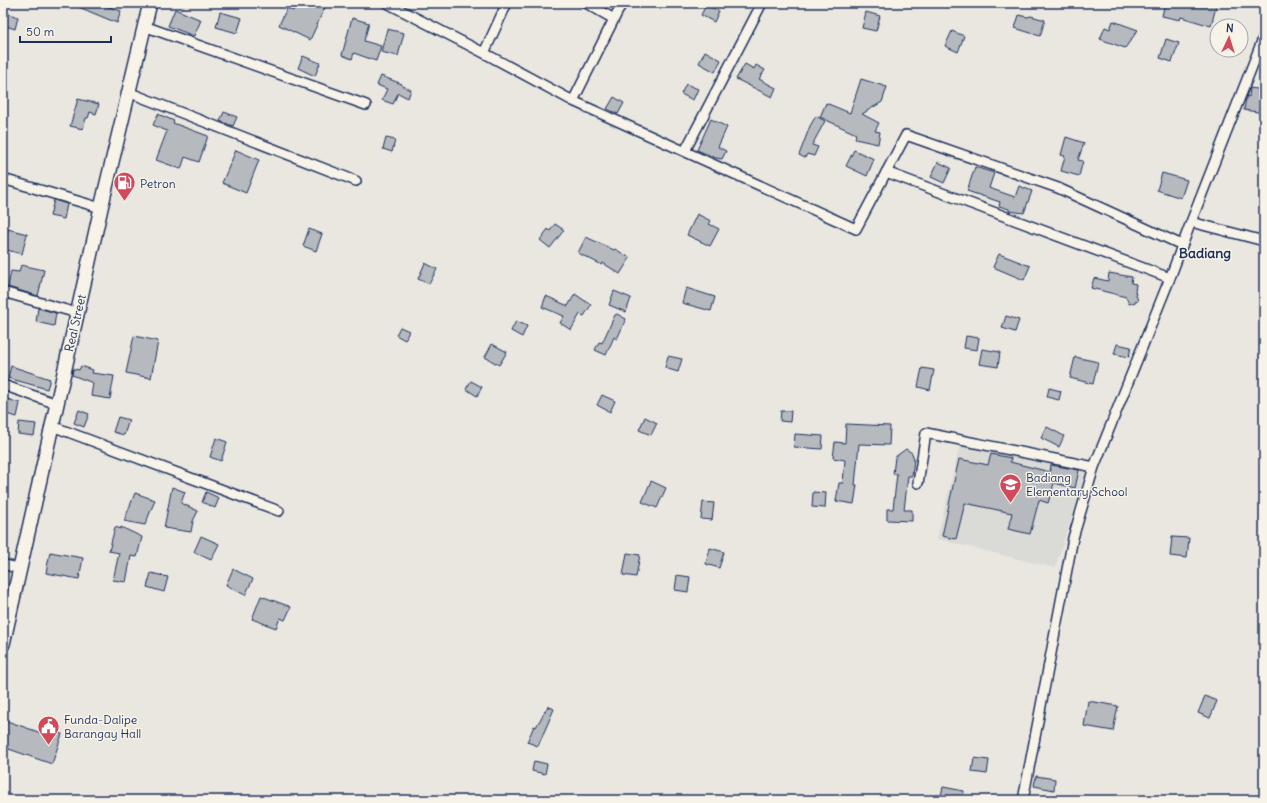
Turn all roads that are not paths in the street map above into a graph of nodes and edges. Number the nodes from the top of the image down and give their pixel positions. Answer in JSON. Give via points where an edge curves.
{"nodes":[{"id":1,"x":150,"y":3,"type":"edge"},
{"id":2,"x":387,"y":3,"type":"edge"},
{"id":3,"x":507,"y":3,"type":"edge"},
{"id":4,"x":586,"y":3,"type":"edge"},
{"id":5,"x":622,"y":3,"type":"edge"},
{"id":6,"x":762,"y":3,"type":"edge"},
{"id":7,"x":614,"y":19,"type":"junction"},
{"id":8,"x":144,"y":26,"type":"junction"},
{"id":9,"x":1264,"y":36,"type":"edge"},
{"id":10,"x":484,"y":52,"type":"junction"},
{"id":11,"x":128,"y":92,"type":"junction"},
{"id":12,"x":573,"y":101,"type":"junction"},
{"id":13,"x":366,"y":105,"type":"dead end"},
{"id":14,"x":685,"y":151,"type":"junction"},
{"id":15,"x":886,"y":172,"type":"junction"},
{"id":16,"x":3,"y":179,"type":"edge"},
{"id":17,"x":356,"y":181,"type":"dead end"},
{"id":18,"x":101,"y":208,"type":"junction"},
{"id":19,"x":1191,"y":222,"type":"junction"},
{"id":20,"x":1264,"y":242,"type":"edge"},
{"id":21,"x":1182,"y":245,"type":"junction"},
{"id":22,"x":1170,"y":278,"type":"junction"},
{"id":23,"x":3,"y":292,"type":"edge"},
{"id":24,"x":77,"y":313,"type":"junction"},
{"id":25,"x":3,"y":385,"type":"edge"},
{"id":26,"x":57,"y":404,"type":"junction"},
{"id":27,"x":52,"y":426,"type":"junction"},
{"id":28,"x":1094,"y":467,"type":"junction"},
{"id":29,"x":918,"y":483,"type":"dead end"},
{"id":30,"x":279,"y":511,"type":"dead end"},
{"id":31,"x":3,"y":564,"type":"edge"},
{"id":32,"x":19,"y":569,"type":"junction"},
{"id":33,"x":3,"y":644,"type":"edge"},
{"id":34,"x":1023,"y":800,"type":"edge"}],
"edges":[{"from":1,"to":8,"type":"main road","name":"Real Street"},
{"from":2,"to":10,"type":"street"},
{"from":3,"to":10,"type":"street"},
{"from":4,"to":7,"type":"street"},
{"from":5,"to":7,"type":"street"},
{"from":6,"to":14,"type":"street"},
{"from":7,"to":12,"type":"street"},
{"from":8,"to":11,"type":"main road","name":"Real Street"},
{"from":8,"to":13,"type":"street"},
{"from":9,"to":19,"type":"street"},
{"from":10,"to":12,"type":"street"},
{"from":11,"to":17,"type":"street"},
{"from":11,"to":18,"type":"main road","name":"Real Street"},
{"from":12,"to":14,"type":"street"},
{"from":14,"to":15,"type":"street","via":[[856,229]]},
{"from":15,"to":21,"type":"street","via":[[906,135],[1058,188]]},
{"from":15,"to":22,"type":"street"},
{"from":16,"to":18,"type":"street"},
{"from":18,"to":24,"type":"main road","name":"Real Street"},
{"from":19,"to":20,"type":"street"},
{"from":19,"to":21,"type":"street"},
{"from":21,"to":22,"type":"street"},
{"from":22,"to":28,"type":"street"},
{"from":23,"to":24,"type":"street"},
{"from":24,"to":26,"type":"main road","name":"Real Street"},
{"from":25,"to":26,"type":"street"},
{"from":26,"to":27,"type":"main road","name":"Real Street"},
{"from":27,"to":30,"type":"street"},
{"from":27,"to":32,"type":"main road","name":"Real Street"},
{"from":28,"to":29,"type":"street","via":[[926,433]]},
{"from":28,"to":34,"type":"street","via":[[1073,538]]},
{"from":31,"to":32,"type":"street"},
{"from":32,"to":33,"type":"main road","name":"Real Street"}]}
